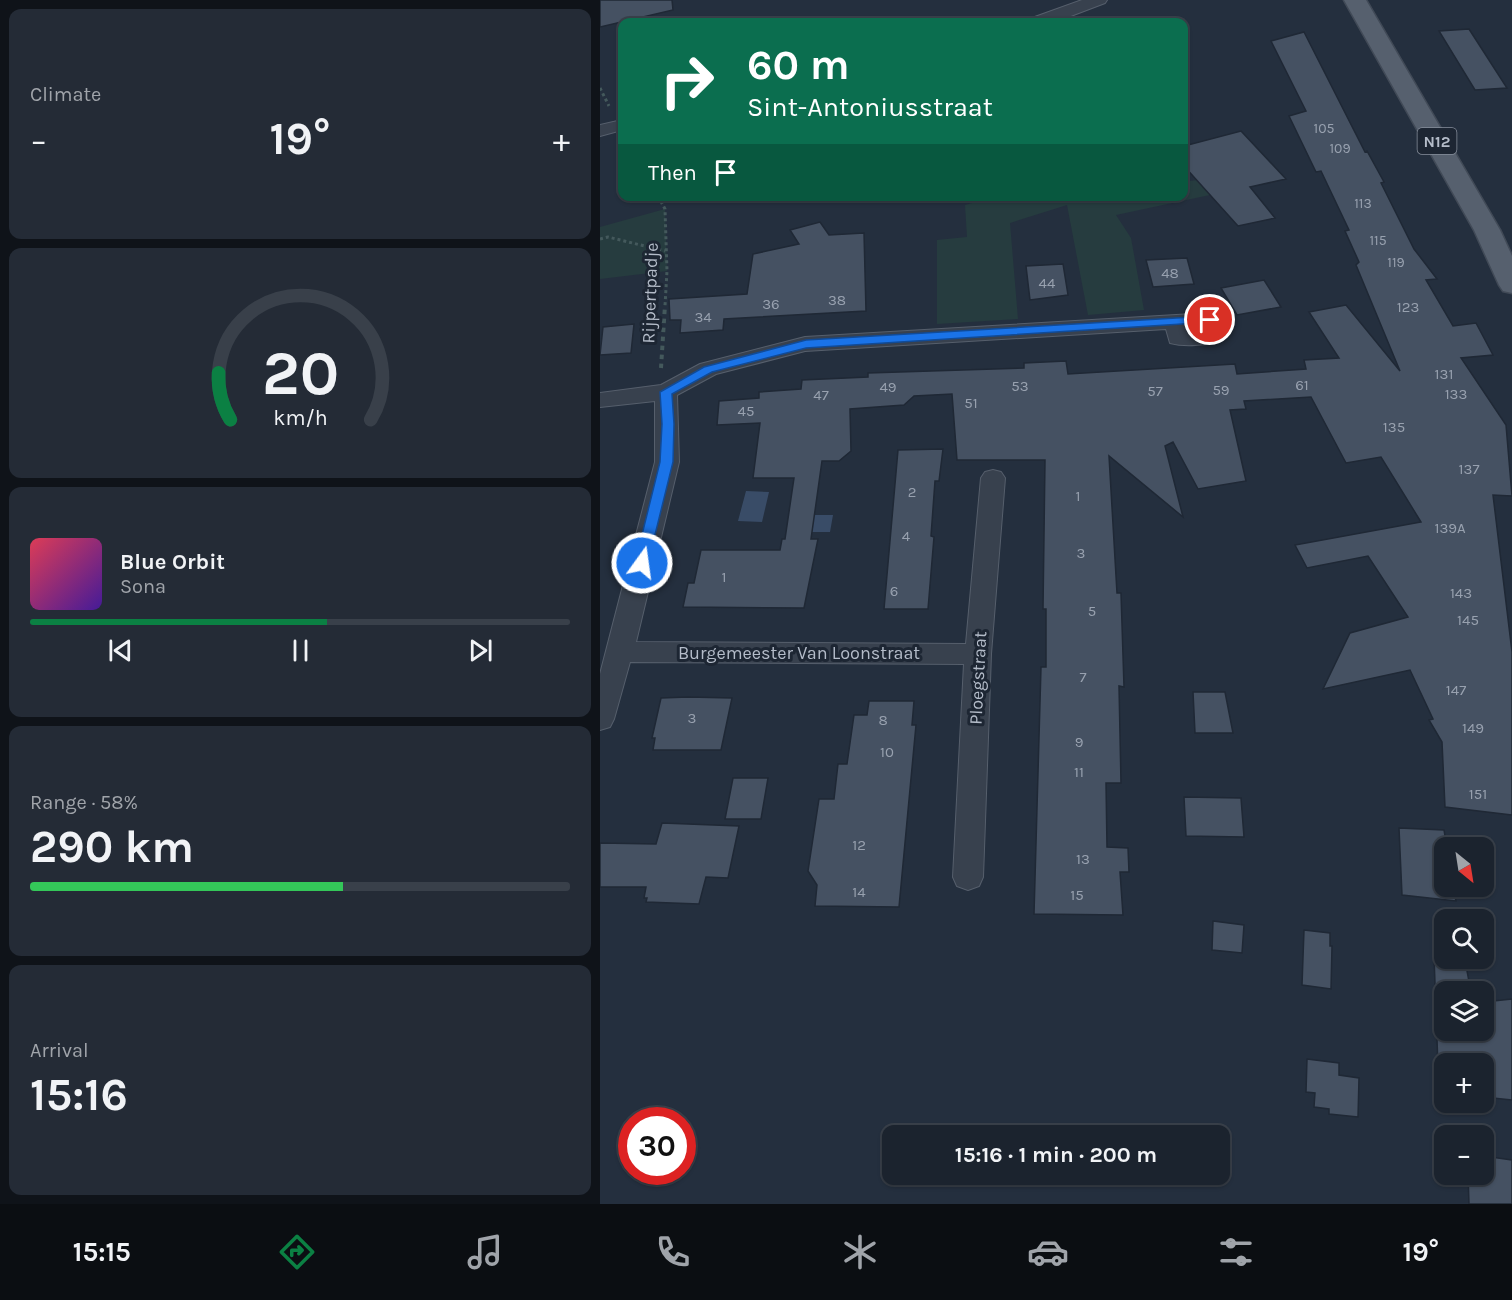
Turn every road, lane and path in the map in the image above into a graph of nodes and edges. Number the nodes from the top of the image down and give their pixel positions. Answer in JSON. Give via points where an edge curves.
{"nodes":[{"id":1,"x":1099,"y":0,"type":"edge"},
{"id":2,"x":1355,"y":0,"type":"edge"},
{"id":3,"x":1056,"y":18,"type":"edge"},
{"id":4,"x":618,"y":126,"type":"edge"},
{"id":5,"x":600,"y":131,"type":"edge"},
{"id":6,"x":661,"y":201,"type":"edge"},
{"id":7,"x":600,"y":239,"type":"edge"},
{"id":8,"x":665,"y":251,"type":"junction"},
{"id":9,"x":1512,"y":285,"type":"edge"},
{"id":10,"x":1176,"y":322,"type":"dead end"},
{"id":11,"x":666,"y":392,"type":"junction"},
{"id":12,"x":600,"y":400,"type":"edge"},
{"id":13,"x":993,"y":478,"type":"dead end"},
{"id":14,"x":620,"y":652,"type":"junction"},
{"id":15,"x":978,"y":654,"type":"junction"},
{"id":16,"x":600,"y":719,"type":"edge"},
{"id":17,"x":968,"y":877,"type":"dead end"}],
"edges":[{"from":1,"to":3,"type":"street"},
{"from":2,"to":9,"type":"main road","number":"N12","via":[[1487,230]]},
{"from":4,"to":5,"type":"street"},
{"from":6,"to":8,"type":"path","name":"Rijpertpadje","via":[[665,209]]},
{"from":7,"to":8,"type":"path","via":[[608,237]]},
{"from":8,"to":11,"type":"path","name":"Rijpertpadje","via":[[661,368]]},
{"from":10,"to":11,"type":"street","via":[[806,344],[708,369]]},
{"from":11,"to":12,"type":"street"},
{"from":11,"to":14,"type":"street","via":[[667,462]]},
{"from":13,"to":15,"type":"street","name":"Ploegstraat"},
{"from":14,"to":15,"type":"street","name":"Burgemeester Van Loonstraat"},
{"from":14,"to":16,"type":"street"},
{"from":15,"to":17,"type":"street","name":"Ploegstraat"}]}
